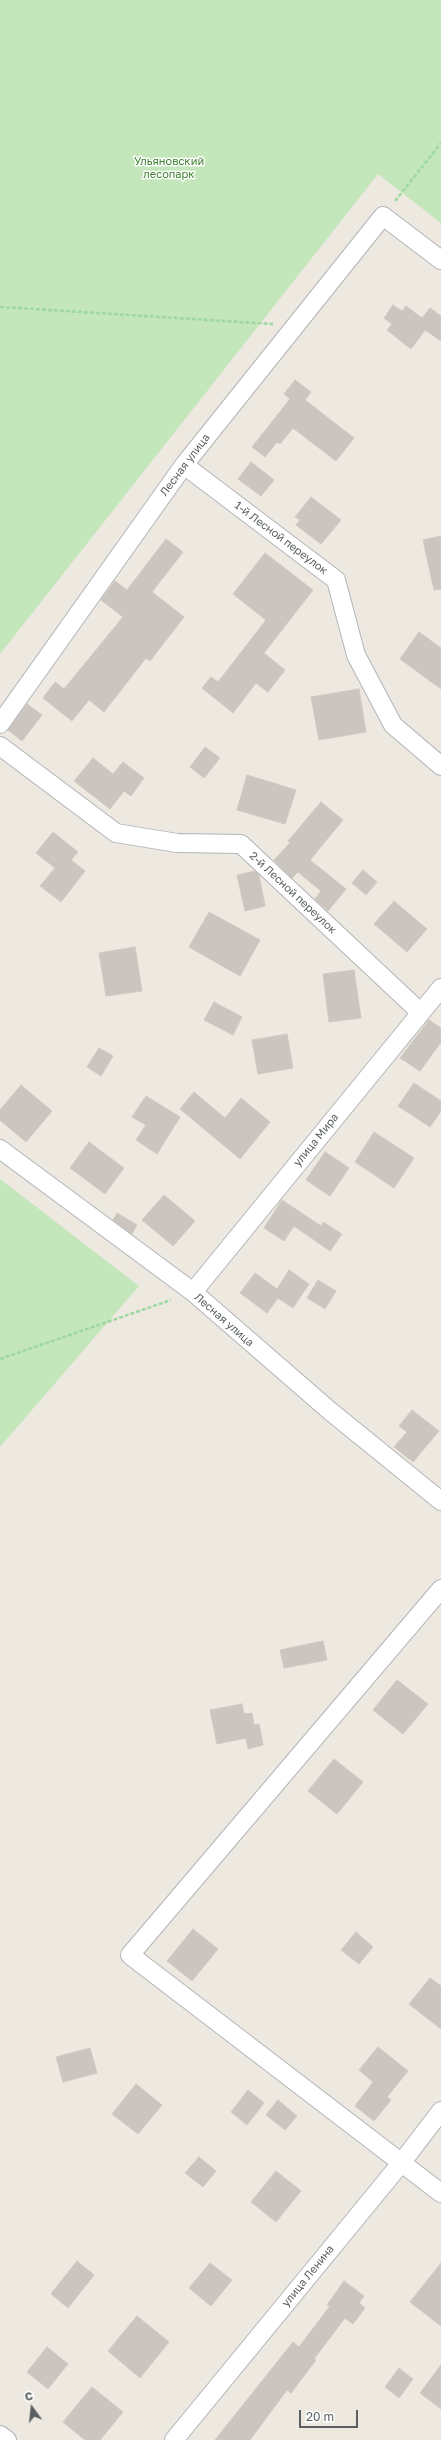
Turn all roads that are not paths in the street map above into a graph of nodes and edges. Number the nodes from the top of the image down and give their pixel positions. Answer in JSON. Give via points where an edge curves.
{"nodes":[{"id":1,"x":441,"y":260,"type":"edge"},
{"id":2,"x":184,"y":465,"type":"junction"},
{"id":3,"x":0,"y":724,"type":"edge"},
{"id":4,"x":0,"y":746,"type":"edge"},
{"id":5,"x":441,"y":766,"type":"edge"},
{"id":6,"x":441,"y":988,"type":"edge"},
{"id":7,"x":420,"y":1012,"type":"junction"},
{"id":8,"x":0,"y":1148,"type":"edge"},
{"id":9,"x":193,"y":1292,"type":"junction"},
{"id":10,"x":441,"y":1501,"type":"edge"},
{"id":11,"x":441,"y":1590,"type":"edge"},
{"id":12,"x":441,"y":2111,"type":"edge"},
{"id":13,"x":402,"y":2162,"type":"junction"},
{"id":14,"x":441,"y":2193,"type":"edge"},
{"id":15,"x":0,"y":2435,"type":"edge"},
{"id":16,"x":8,"y":2440,"type":"edge"},
{"id":17,"x":174,"y":2440,"type":"edge"}],
"edges":[{"from":1,"to":2,"type":"street","name":"Лесная улица","via":[[383,216]]},
{"from":2,"to":3,"type":"street","name":"Лесная улица"},
{"from":2,"to":5,"type":"street","name":"1-й Лесной переулок","via":[[336,580],[356,655],[393,725]]},
{"from":4,"to":7,"type":"street","name":"2-й Лесной переулок","via":[[116,833],[176,843],[241,844]]},
{"from":6,"to":7,"type":"street","name":"улица Мира"},
{"from":7,"to":9,"type":"street","name":"улица Мира"},
{"from":8,"to":9,"type":"street","name":"Лесная улица"},
{"from":9,"to":10,"type":"street","name":"Лесная улица","via":[[330,1411]]},
{"from":11,"to":13,"type":"street","via":[[130,1954]]},
{"from":12,"to":13,"type":"street","name":"улица Ленина"},
{"from":13,"to":14,"type":"street"},
{"from":13,"to":17,"type":"street","name":"улица Ленина"},
{"from":15,"to":16,"type":"street"}]}
